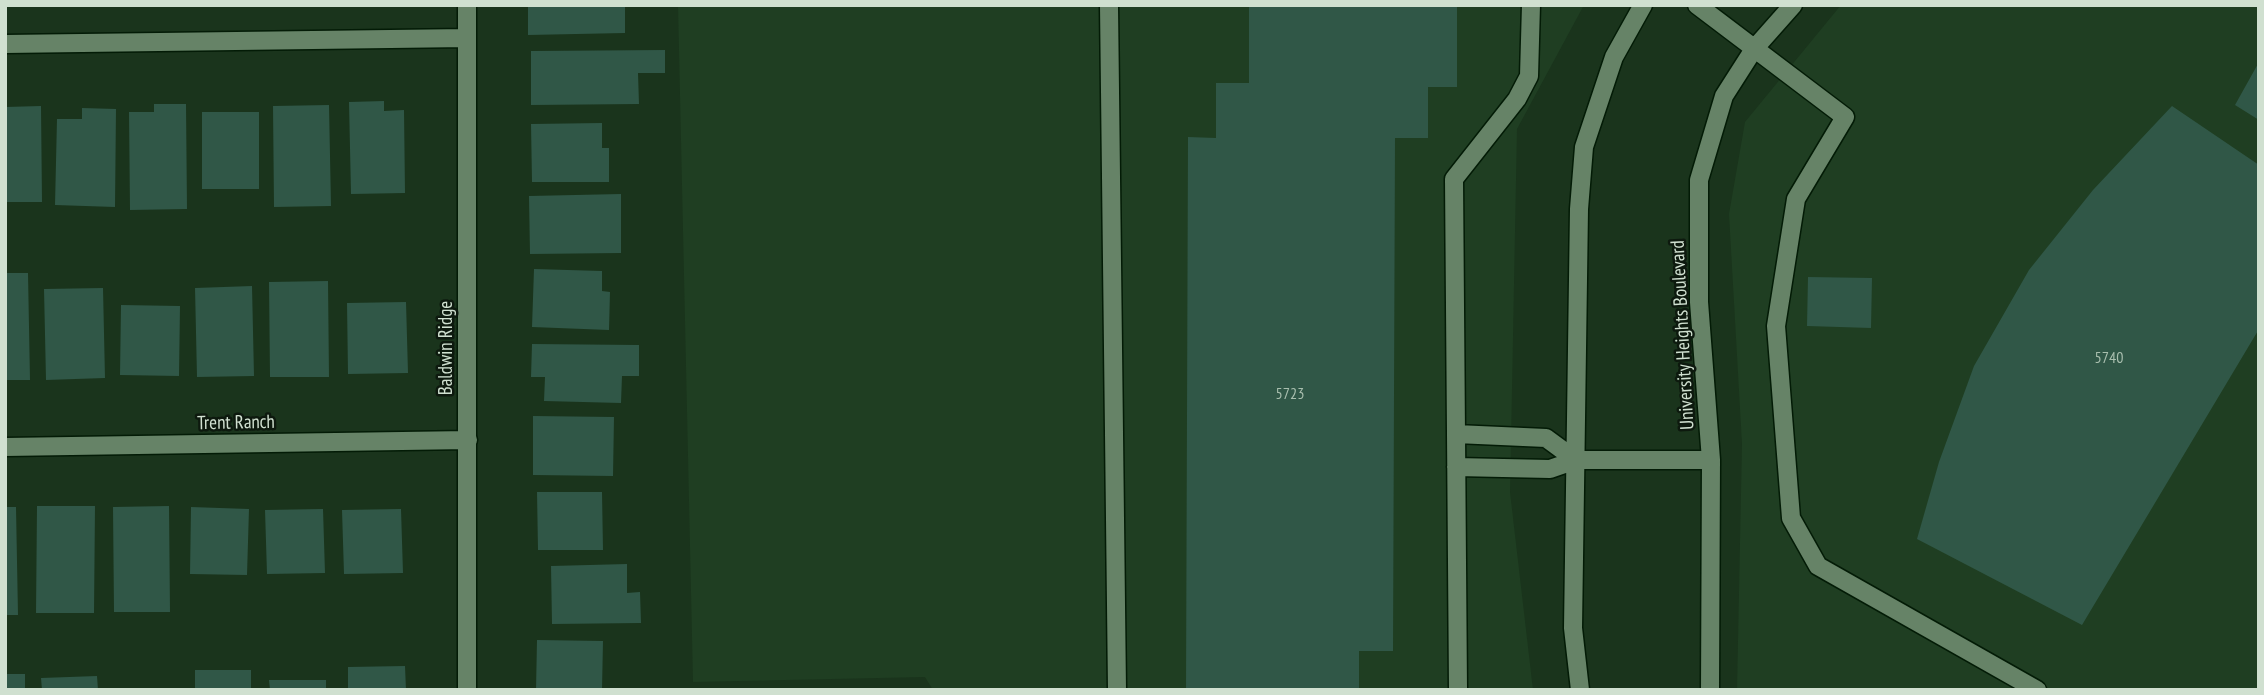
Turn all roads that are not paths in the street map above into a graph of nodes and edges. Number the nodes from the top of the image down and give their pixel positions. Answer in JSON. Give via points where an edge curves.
{"nodes":[{"id":1,"x":467,"y":5,"type":"edge"},
{"id":2,"x":1109,"y":5,"type":"edge"},
{"id":3,"x":1531,"y":5,"type":"edge"},
{"id":4,"x":1643,"y":5,"type":"edge"},
{"id":5,"x":1697,"y":5,"type":"edge"},
{"id":6,"x":1793,"y":5,"type":"edge"},
{"id":7,"x":467,"y":38,"type":"junction"},
{"id":8,"x":5,"y":44,"type":"edge"},
{"id":9,"x":1754,"y":49,"type":"junction"},
{"id":10,"x":1456,"y":434,"type":"junction"},
{"id":11,"x":468,"y":440,"type":"junction"},
{"id":12,"x":5,"y":447,"type":"edge"},
{"id":13,"x":1576,"y":460,"type":"junction"},
{"id":14,"x":1711,"y":460,"type":"junction"},
{"id":15,"x":1456,"y":467,"type":"junction"},
{"id":16,"x":467,"y":690,"type":"edge"},
{"id":17,"x":1117,"y":690,"type":"edge"},
{"id":18,"x":1458,"y":690,"type":"edge"},
{"id":19,"x":1580,"y":690,"type":"edge"},
{"id":20,"x":1710,"y":690,"type":"edge"},
{"id":21,"x":2037,"y":690,"type":"edge"}],
"edges":[{"from":1,"to":7,"type":"street","name":"Baldwin Ridge"},
{"from":2,"to":17,"type":"street"},
{"from":3,"to":10,"type":"street","via":[[1529,76],[1517,99],[1454,179]]},
{"from":4,"to":13,"type":"street","via":[[1614,57],[1584,147]]},
{"from":5,"to":9,"type":"street"},
{"from":6,"to":9,"type":"street","name":"University Heights Boulevard"},
{"from":7,"to":8,"type":"street"},
{"from":7,"to":11,"type":"street","name":"Baldwin Ridge"},
{"from":9,"to":14,"type":"street","name":"University Heights Boulevard","via":[[1724,96],[1699,180],[1699,302]]},
{"from":9,"to":21,"type":"street","via":[[1844,117],[1796,199],[1776,326],[1791,518],[1818,566]]},
{"from":10,"to":13,"type":"street","via":[[1546,438]]},
{"from":10,"to":15,"type":"street"},
{"from":11,"to":12,"type":"street","name":"Trent Ranch"},
{"from":11,"to":16,"type":"street","name":"Baldwin Ridge"},
{"from":13,"to":14,"type":"street"},
{"from":13,"to":15,"type":"street","via":[[1550,469]]},
{"from":13,"to":19,"type":"street","via":[[1573,628]]},
{"from":14,"to":20,"type":"street","name":"University Heights Boulevard"},
{"from":15,"to":18,"type":"street"}]}
